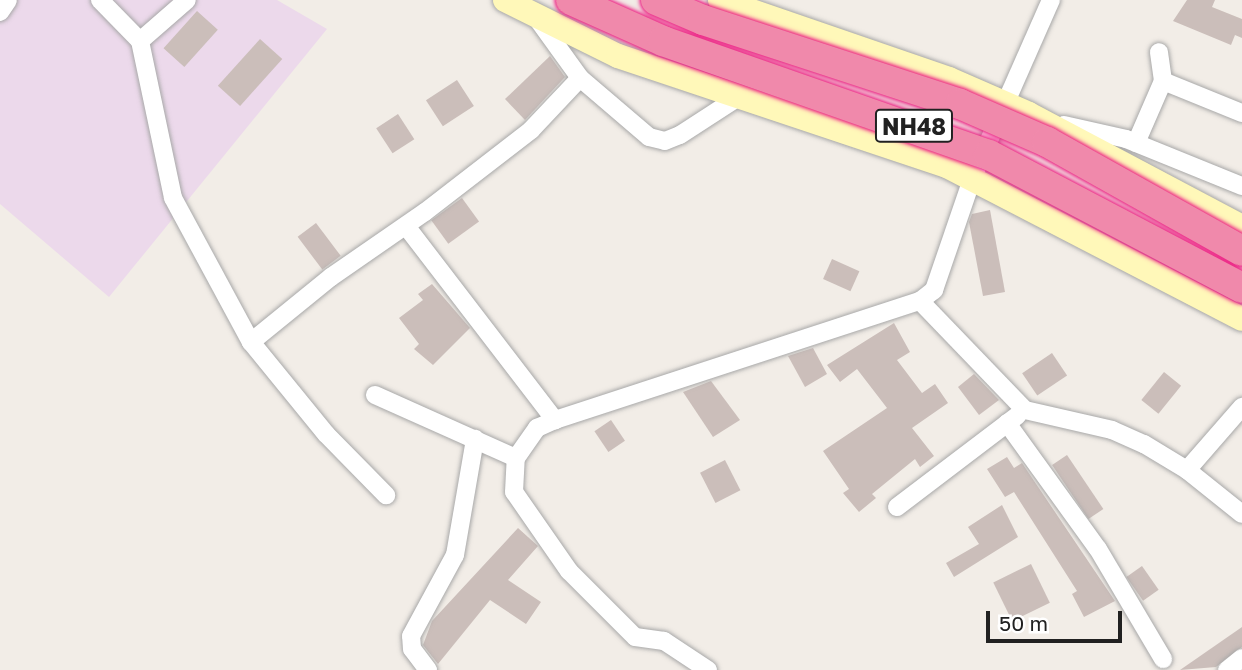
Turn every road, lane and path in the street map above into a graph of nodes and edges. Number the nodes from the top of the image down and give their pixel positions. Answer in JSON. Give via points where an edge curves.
{"nodes":[{"id":1,"x":8,"y":0,"type":"edge"},
{"id":2,"x":100,"y":0,"type":"edge"},
{"id":3,"x":187,"y":0,"type":"edge"},
{"id":4,"x":505,"y":0,"type":"edge"},
{"id":5,"x":571,"y":0,"type":"edge"},
{"id":6,"x":656,"y":0,"type":"edge"},
{"id":7,"x":720,"y":0,"type":"edge"},
{"id":8,"x":1051,"y":0,"type":"edge"},
{"id":9,"x":0,"y":12,"type":"edge"},
{"id":10,"x":536,"y":17,"type":"junction"},
{"id":11,"x":140,"y":41,"type":"junction"},
{"id":12,"x":1159,"y":52,"type":"dead end"},
{"id":13,"x":580,"y":78,"type":"junction"},
{"id":14,"x":1163,"y":81,"type":"junction"},
{"id":15,"x":737,"y":98,"type":"junction"},
{"id":16,"x":1006,"y":104,"type":"junction"},
{"id":17,"x":1242,"y":113,"type":"edge"},
{"id":18,"x":1041,"y":121,"type":"junction"},
{"id":19,"x":1136,"y":143,"type":"junction"},
{"id":20,"x":972,"y":179,"type":"junction"},
{"id":21,"x":1242,"y":187,"type":"edge"},
{"id":22,"x":406,"y":226,"type":"junction"},
{"id":23,"x":1242,"y":227,"type":"edge"},
{"id":24,"x":1242,"y":251,"type":"edge"},
{"id":25,"x":1242,"y":288,"type":"edge"},
{"id":26,"x":920,"y":300,"type":"junction"},
{"id":27,"x":1242,"y":319,"type":"edge"},
{"id":28,"x":251,"y":342,"type":"junction"},
{"id":29,"x":375,"y":395,"type":"dead end"},
{"id":30,"x":1242,"y":407,"type":"edge"},
{"id":31,"x":1026,"y":410,"type":"junction"},
{"id":32,"x":555,"y":420,"type":"junction"},
{"id":33,"x":1007,"y":423,"type":"junction"},
{"id":34,"x":475,"y":439,"type":"junction"},
{"id":35,"x":516,"y":458,"type":"junction"},
{"id":36,"x":1187,"y":470,"type":"junction"},
{"id":37,"x":386,"y":495,"type":"dead end"},
{"id":38,"x":897,"y":507,"type":"dead end"},
{"id":39,"x":1241,"y":511,"type":"edge"},
{"id":40,"x":1242,"y":658,"type":"edge"},
{"id":41,"x":1163,"y":659,"type":"dead end"},
{"id":42,"x":428,"y":670,"type":"edge"},
{"id":43,"x":708,"y":670,"type":"edge"},
{"id":44,"x":1227,"y":670,"type":"edge"}],
"edges":[{"from":1,"to":9,"type":"street"},
{"from":2,"to":11,"type":"street"},
{"from":3,"to":11,"type":"street"},
{"from":4,"to":10,"type":"main road"},
{"from":5,"to":25,"type":"highway","number":"NH48","bridge":true,"via":[[663,41],[989,155]]},
{"from":6,"to":24,"type":"highway","number":"NH48","bridge":true,"via":[[703,20],[960,104],[1047,142]]},
{"from":7,"to":16,"type":"main road","via":[[948,79]]},
{"from":8,"to":16,"type":"street"},
{"from":10,"to":13,"type":"street"},
{"from":10,"to":15,"type":"main road","via":[[618,56]]},
{"from":11,"to":28,"type":"street","via":[[173,198]]},
{"from":12,"to":14,"type":"street"},
{"from":13,"to":15,"type":"street","via":[[637,129],[665,141]]},
{"from":13,"to":22,"type":"street","via":[[531,131]]},
{"from":14,"to":17,"type":"street"},
{"from":14,"to":19,"type":"street"},
{"from":15,"to":20,"type":"main road","via":[[947,166]]},
{"from":16,"to":18,"type":"main road"},
{"from":16,"to":20,"type":"street"},
{"from":18,"to":19,"type":"street"},
{"from":18,"to":23,"type":"main road"},
{"from":19,"to":21,"type":"street"},
{"from":20,"to":26,"type":"street","via":[[943,274],[934,290]]},
{"from":20,"to":27,"type":"main road"},
{"from":22,"to":28,"type":"street","via":[[331,276]]},
{"from":22,"to":32,"type":"street"},
{"from":26,"to":31,"type":"street"},
{"from":26,"to":32,"type":"street"},
{"from":28,"to":37,"type":"street","via":[[326,434]]},
{"from":29,"to":34,"type":"street"},
{"from":30,"to":36,"type":"street"},
{"from":31,"to":33,"type":"street"},
{"from":31,"to":36,"type":"street","via":[[1112,430]]},
{"from":32,"to":35,"type":"street","via":[[537,428]]},
{"from":33,"to":38,"type":"street"},
{"from":33,"to":41,"type":"street","via":[[1098,549]]},
{"from":34,"to":35,"type":"street"},
{"from":34,"to":42,"type":"street","via":[[455,555],[411,636],[412,649]]},
{"from":35,"to":43,"type":"street","via":[[514,492],[569,571],[635,637],[664,641]]},
{"from":36,"to":39,"type":"street"},
{"from":40,"to":44,"type":"street"}]}
